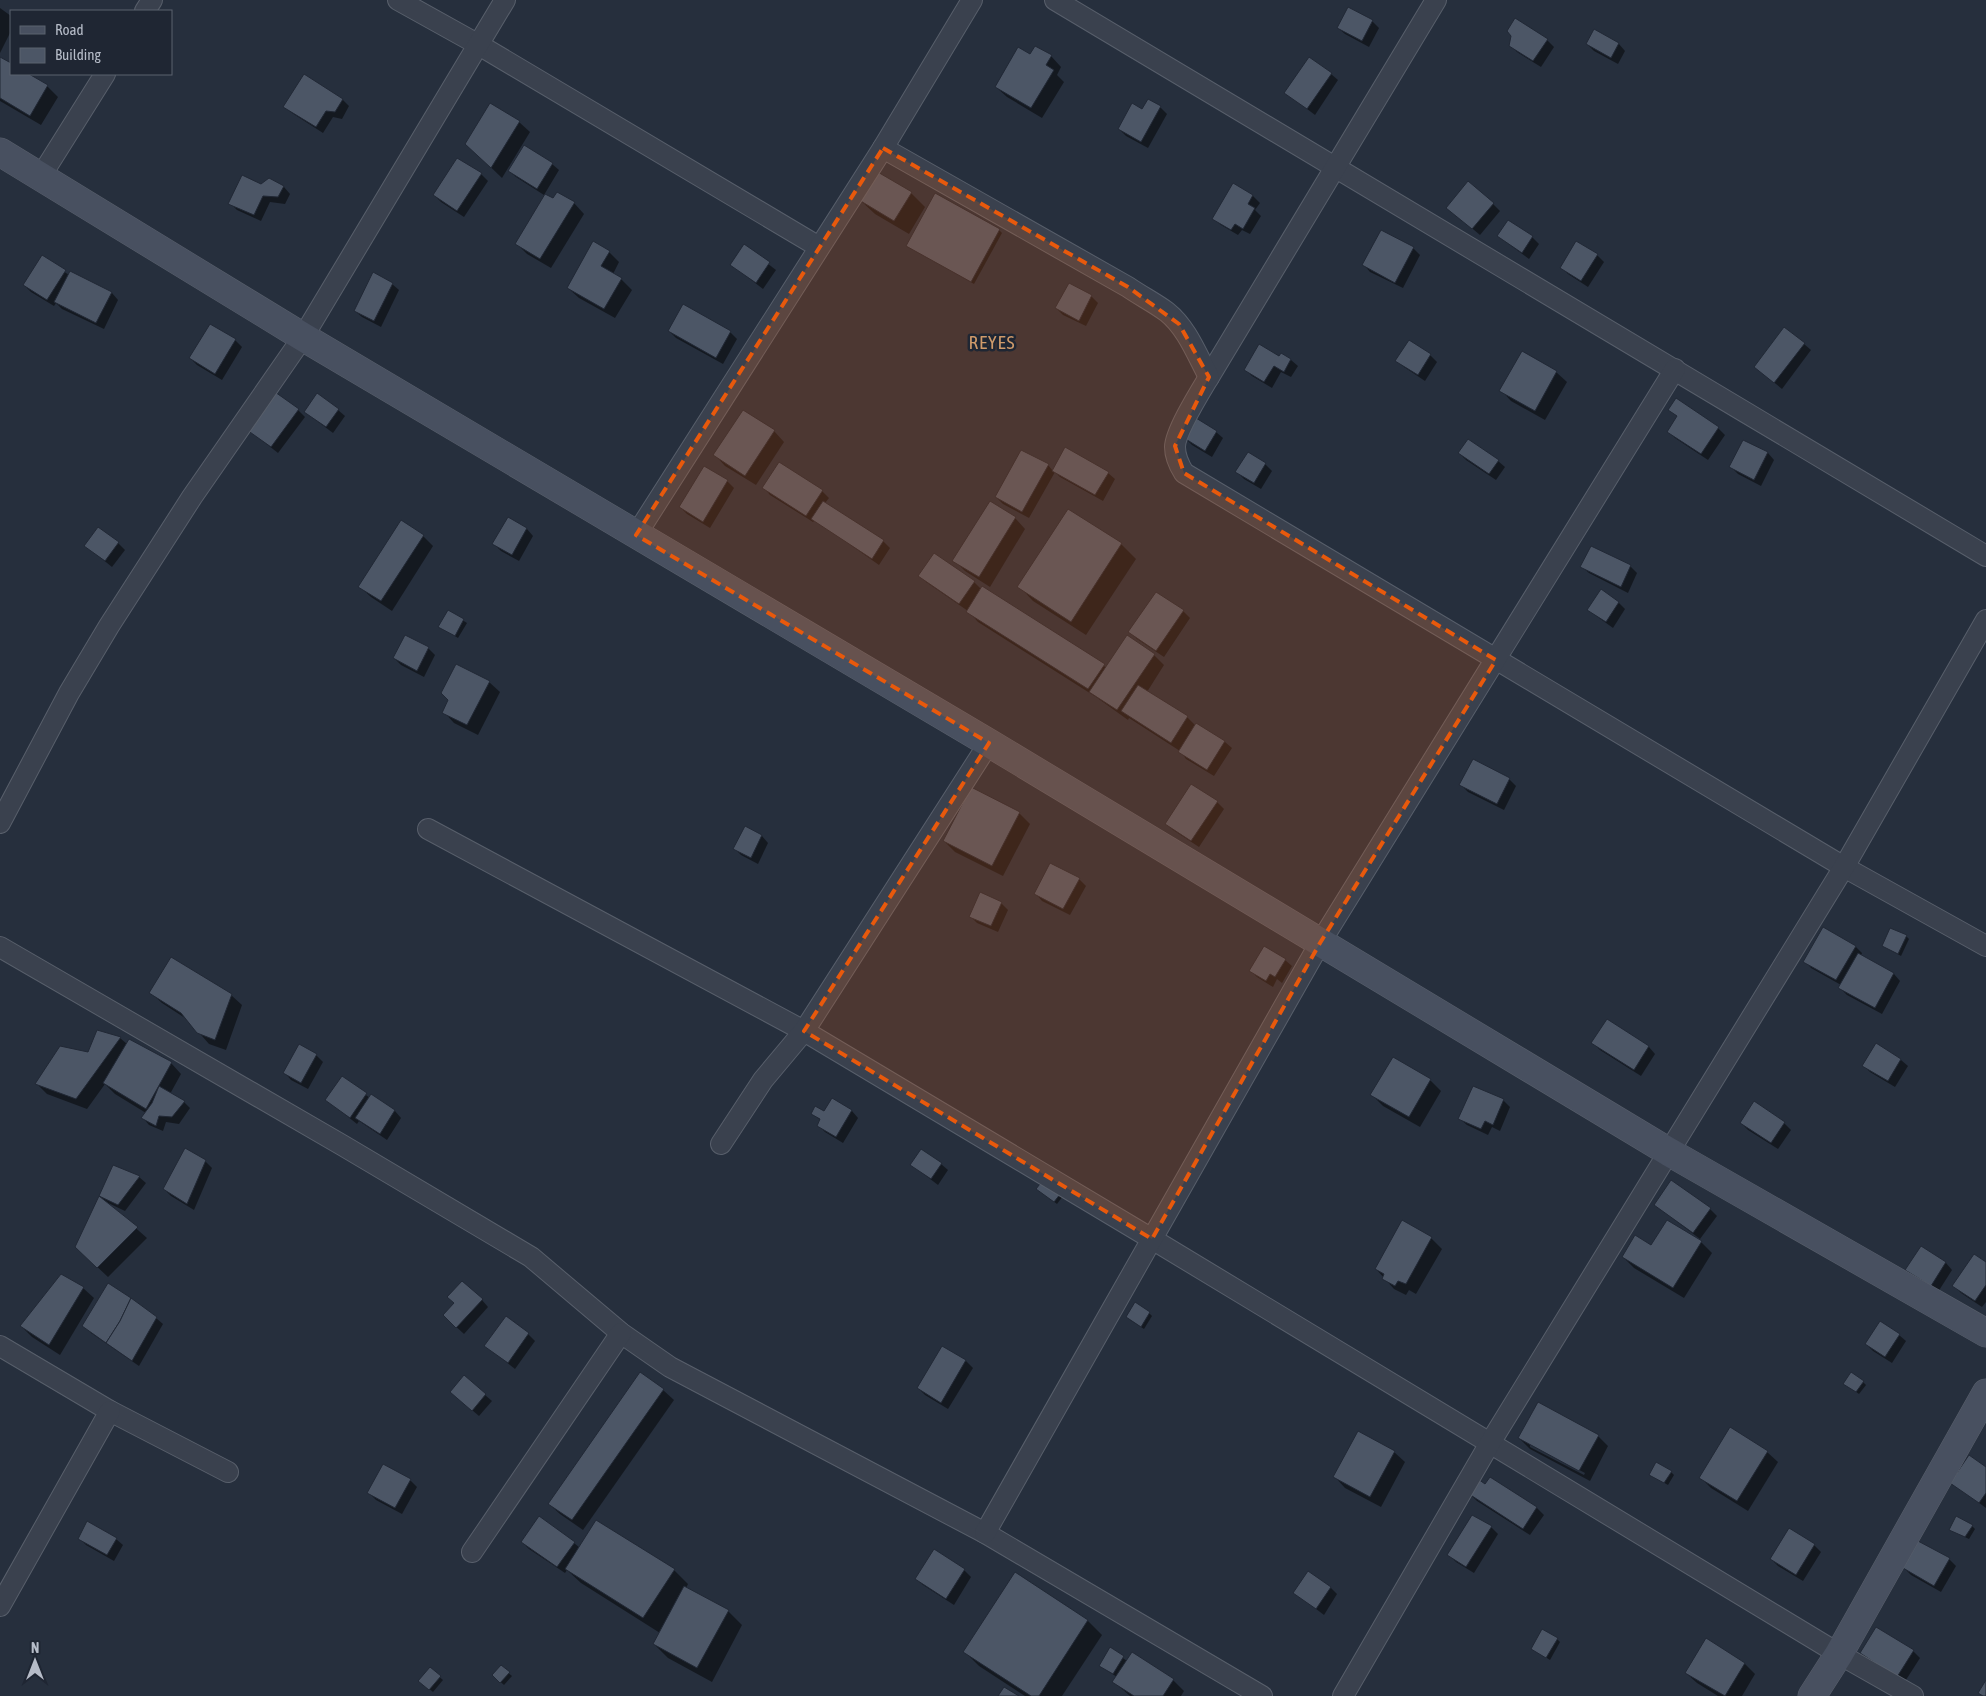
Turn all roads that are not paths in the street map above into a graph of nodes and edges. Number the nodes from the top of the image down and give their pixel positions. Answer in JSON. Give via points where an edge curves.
{"nodes":[{"id":1,"x":398,"y":0,"type":"edge"},
{"id":2,"x":505,"y":0,"type":"edge"},
{"id":3,"x":972,"y":0,"type":"edge"},
{"id":4,"x":1055,"y":0,"type":"edge"},
{"id":5,"x":1436,"y":0,"type":"edge"},
{"id":6,"x":479,"y":45,"type":"junction"},
{"id":7,"x":104,"y":75,"type":"edge"},
{"id":8,"x":883,"y":148,"type":"junction"},
{"id":9,"x":0,"y":152,"type":"edge"},
{"id":10,"x":1333,"y":168,"type":"junction"},
{"id":11,"x":40,"y":176,"type":"junction"},
{"id":12,"x":819,"y":247,"type":"junction"},
{"id":13,"x":303,"y":337,"type":"junction"},
{"id":14,"x":1675,"y":369,"type":"junction"},
{"id":15,"x":1209,"y":377,"type":"junction"},
{"id":16,"x":636,"y":535,"type":"junction"},
{"id":17,"x":1986,"y":556,"type":"edge"},
{"id":18,"x":1986,"y":620,"type":"edge"},
{"id":19,"x":1496,"y":660,"type":"junction"},
{"id":20,"x":989,"y":743,"type":"junction"},
{"id":21,"x":0,"y":823,"type":"edge"},
{"id":22,"x":428,"y":829,"type":"dead end"},
{"id":23,"x":1844,"y":867,"type":"junction"},
{"id":24,"x":1320,"y":943,"type":"junction"},
{"id":25,"x":1986,"y":946,"type":"edge"},
{"id":26,"x":0,"y":947,"type":"edge"},
{"id":27,"x":804,"y":1031,"type":"junction"},
{"id":28,"x":721,"y":1144,"type":"dead end"},
{"id":29,"x":1670,"y":1152,"type":"junction"},
{"id":30,"x":1152,"y":1239,"type":"junction"},
{"id":31,"x":621,"y":1333,"type":"junction"},
{"id":32,"x":1986,"y":1333,"type":"edge"},
{"id":33,"x":0,"y":1346,"type":"edge"},
{"id":34,"x":1986,"y":1393,"type":"edge"},
{"id":35,"x":110,"y":1411,"type":"junction"},
{"id":36,"x":1490,"y":1443,"type":"junction"},
{"id":37,"x":228,"y":1472,"type":"dead end"},
{"id":38,"x":985,"y":1533,"type":"junction"},
{"id":39,"x":472,"y":1552,"type":"dead end"},
{"id":40,"x":0,"y":1606,"type":"edge"},
{"id":41,"x":1839,"y":1654,"type":"junction"},
{"id":42,"x":1262,"y":1696,"type":"edge"},
{"id":43,"x":1343,"y":1696,"type":"edge"},
{"id":44,"x":1812,"y":1696,"type":"edge"},
{"id":45,"x":1912,"y":1696,"type":"edge"}],
"edges":[{"from":1,"to":6,"type":"street"},
{"from":2,"to":6,"type":"street"},
{"from":3,"to":8,"type":"street"},
{"from":4,"to":10,"type":"street"},
{"from":5,"to":10,"type":"street"},
{"from":6,"to":12,"type":"street"},
{"from":6,"to":13,"type":"street"},
{"from":7,"to":11,"type":"street"},
{"from":8,"to":12,"type":"street"},
{"from":8,"to":15,"type":"street","via":[[1167,312],[1191,341]]},
{"from":9,"to":11,"type":"main road"},
{"from":10,"to":14,"type":"street"},
{"from":10,"to":15,"type":"street"},
{"from":11,"to":13,"type":"main road"},
{"from":12,"to":16,"type":"street"},
{"from":13,"to":16,"type":"main road"},
{"from":13,"to":21,"type":"street","via":[[192,497],[109,626]]},
{"from":14,"to":17,"type":"street"},
{"from":14,"to":19,"type":"street"},
{"from":15,"to":19,"type":"street","via":[[1178,433],[1175,446],[1177,461],[1184,473]]},
{"from":16,"to":20,"type":"main road"},
{"from":18,"to":23,"type":"street"},
{"from":19,"to":23,"type":"street"},
{"from":19,"to":24,"type":"street"},
{"from":20,"to":24,"type":"main road"},
{"from":20,"to":27,"type":"street"},
{"from":22,"to":27,"type":"street"},
{"from":23,"to":25,"type":"street"},
{"from":23,"to":29,"type":"street"},
{"from":24,"to":29,"type":"main road"},
{"from":24,"to":30,"type":"street"},
{"from":26,"to":31,"type":"street","via":[[531,1257]]},
{"from":27,"to":28,"type":"street","via":[[763,1080]]},
{"from":27,"to":30,"type":"street"},
{"from":29,"to":32,"type":"main road"},
{"from":29,"to":36,"type":"street"},
{"from":30,"to":36,"type":"street"},
{"from":30,"to":38,"type":"street"},
{"from":31,"to":38,"type":"street","via":[[670,1367]]},
{"from":31,"to":39,"type":"street"},
{"from":33,"to":35,"type":"street"},
{"from":34,"to":41,"type":"main road"},
{"from":35,"to":37,"type":"street"},
{"from":35,"to":40,"type":"street"},
{"from":36,"to":41,"type":"street"},
{"from":36,"to":43,"type":"street"},
{"from":38,"to":42,"type":"street"},
{"from":41,"to":44,"type":"main road"},
{"from":41,"to":45,"type":"street"}]}
